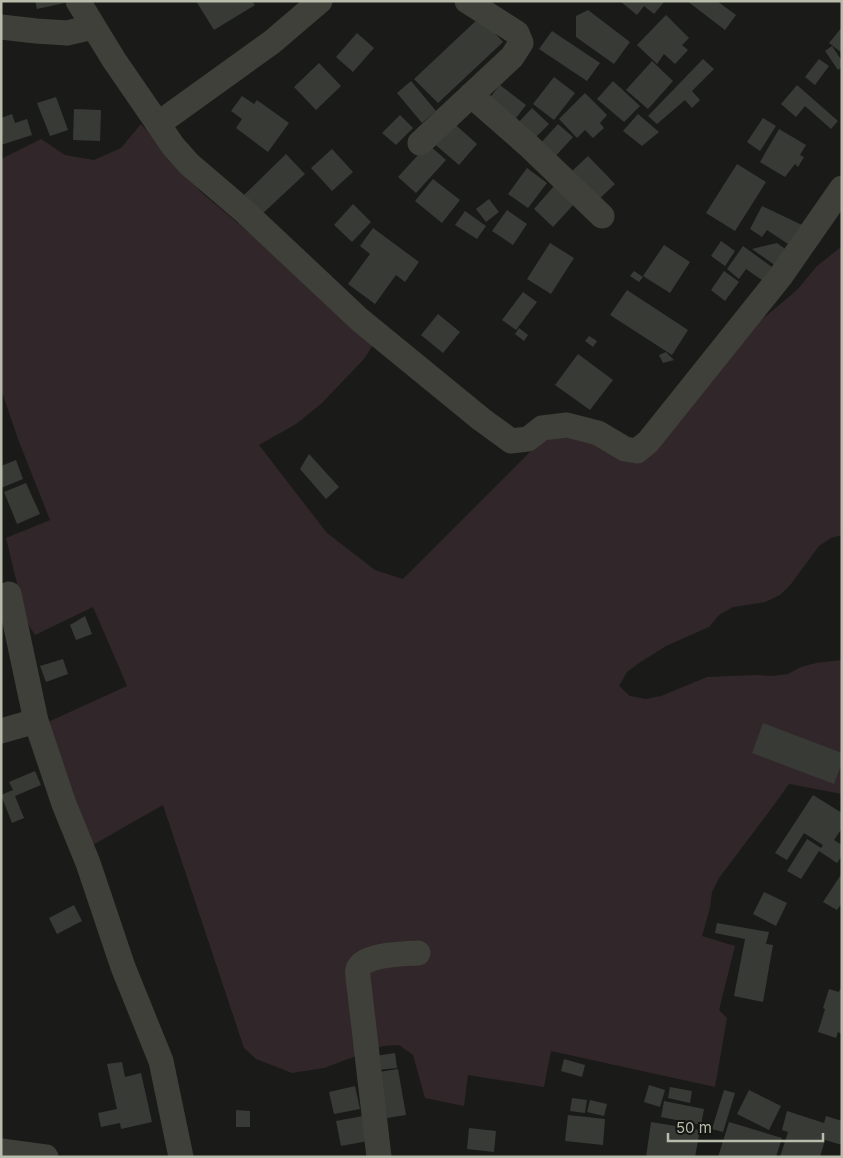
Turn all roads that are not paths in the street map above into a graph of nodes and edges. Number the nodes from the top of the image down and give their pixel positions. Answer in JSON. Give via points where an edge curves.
{"nodes":[{"id":1,"x":78,"y":1,"type":"edge"},
{"id":2,"x":320,"y":1,"type":"edge"},
{"id":3,"x":467,"y":1,"type":"edge"},
{"id":4,"x":1,"y":27,"type":"edge"},
{"id":5,"x":93,"y":27,"type":"junction"},
{"id":6,"x":471,"y":95,"type":"junction"},
{"id":7,"x":158,"y":124,"type":"junction"},
{"id":8,"x":420,"y":143,"type":"dead end"},
{"id":9,"x":842,"y":188,"type":"edge"},
{"id":10,"x":602,"y":216,"type":"dead end"},
{"id":11,"x":9,"y":594,"type":"dead end"},
{"id":12,"x":36,"y":721,"type":"junction"},
{"id":13,"x":1,"y":731,"type":"edge"},
{"id":14,"x":418,"y":953,"type":"dead end"},
{"id":15,"x":1,"y":1151,"type":"edge"},
{"id":16,"x":46,"y":1157,"type":"edge"},
{"id":17,"x":181,"y":1157,"type":"edge"},
{"id":18,"x":379,"y":1157,"type":"edge"}],
"edges":[{"from":1,"to":5,"type":"street"},
{"from":2,"to":7,"type":"street","via":[[272,42]]},
{"from":3,"to":6,"type":"street","via":[[517,33],[520,43],[512,57]]},
{"from":4,"to":5,"type":"street","via":[[67,33]]},
{"from":5,"to":7,"type":"street"},
{"from":6,"to":8,"type":"street"},
{"from":6,"to":10,"type":"street"},
{"from":7,"to":9,"type":"street","via":[[189,164],[360,320],[511,441],[528,439],[542,428],[567,425],[598,433],[625,449],[637,451],[648,442],[780,277]]},
{"from":11,"to":12,"type":"street"},
{"from":12,"to":13,"type":"street"},
{"from":12,"to":17,"type":"street","via":[[123,967],[160,1061]]},
{"from":14,"to":18,"type":"street","via":[[378,957],[363,962],[358,969]]},
{"from":15,"to":16,"type":"street"}]}
